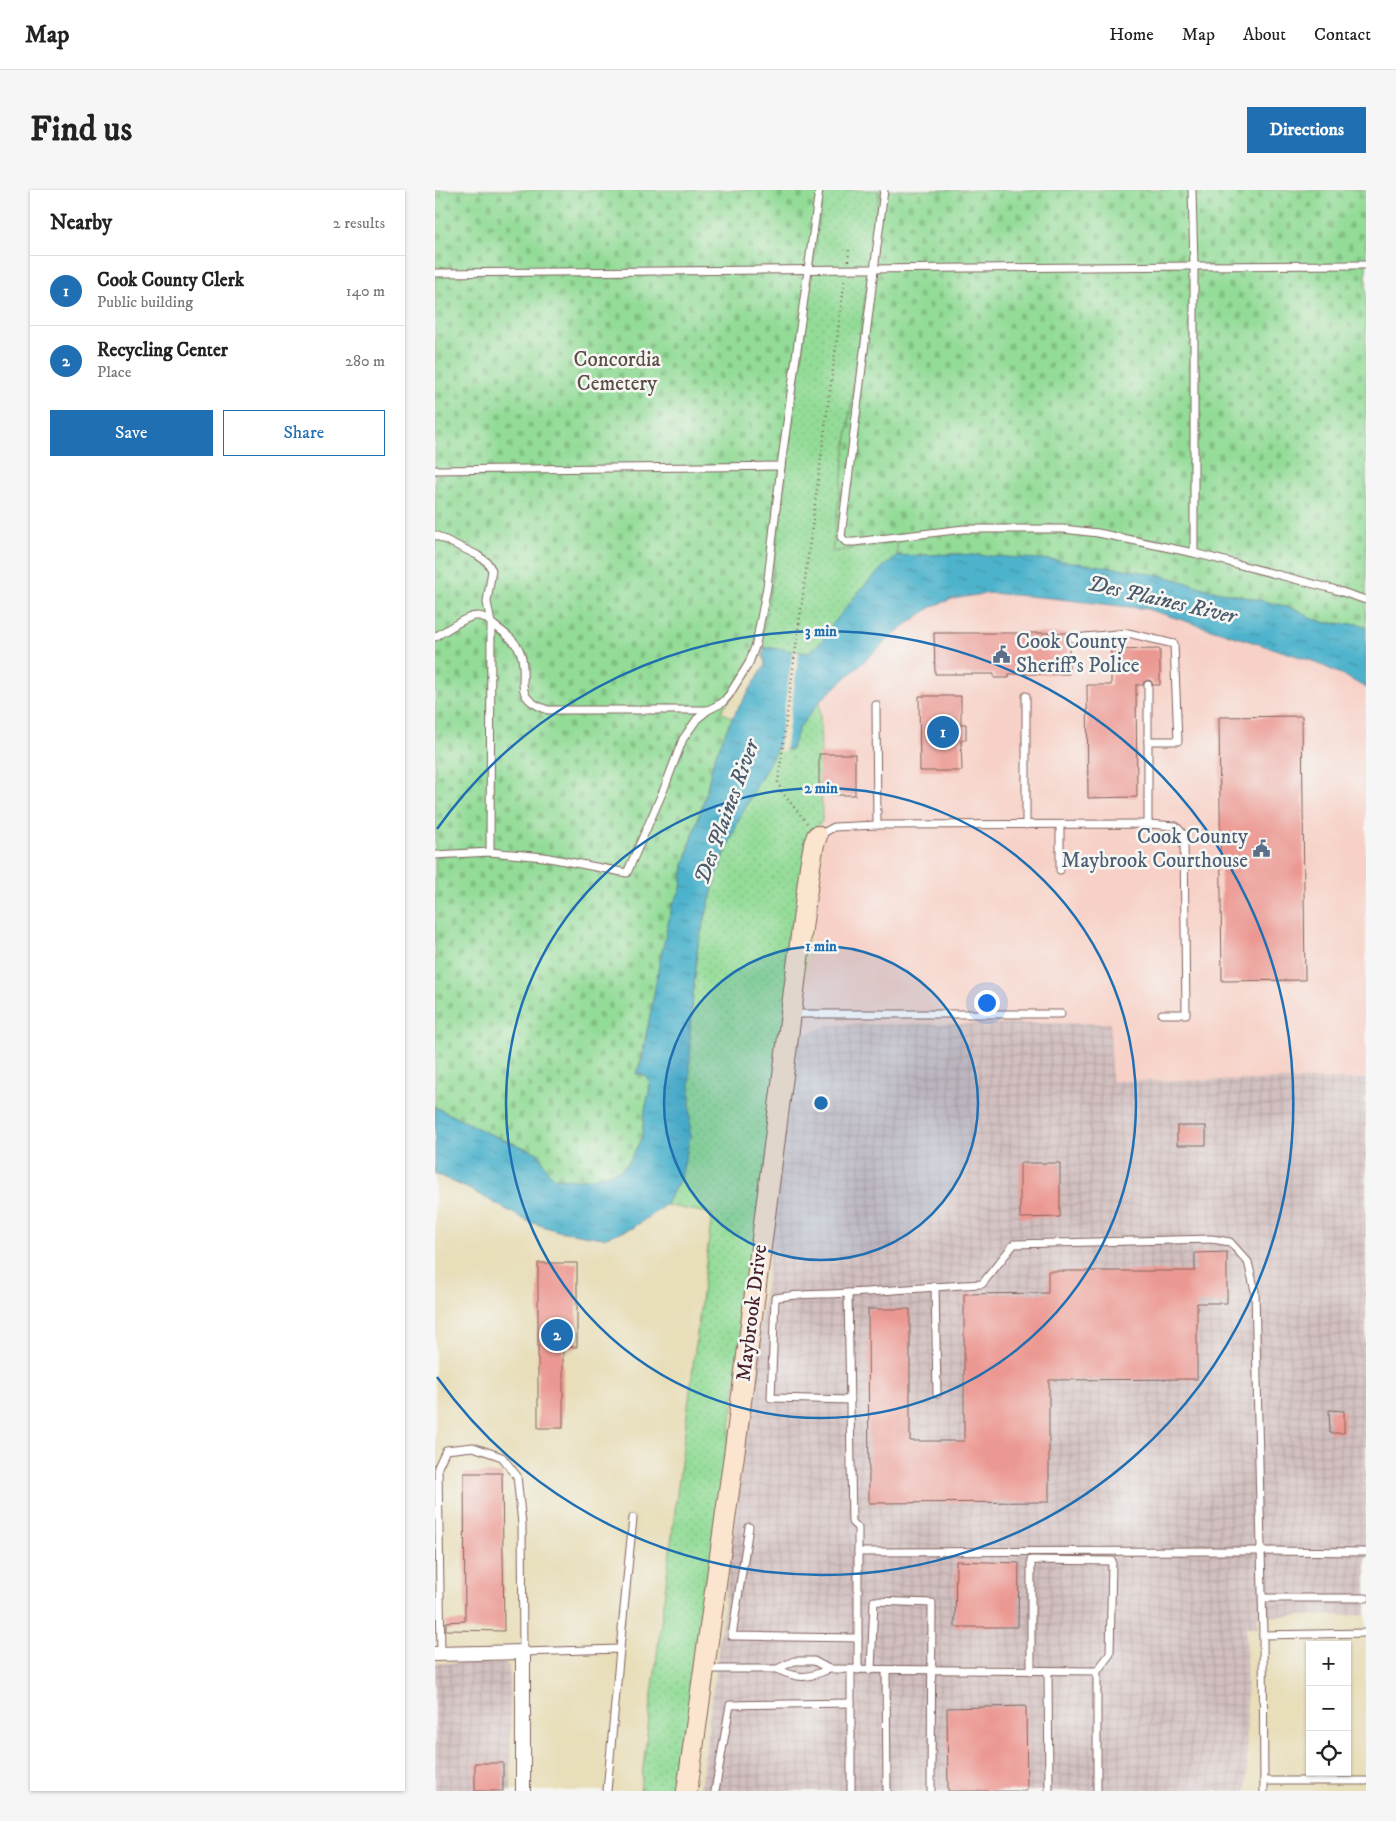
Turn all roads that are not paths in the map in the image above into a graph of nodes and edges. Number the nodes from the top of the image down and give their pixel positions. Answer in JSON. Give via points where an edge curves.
{"nodes":[{"id":1,"x":819,"y":190,"type":"edge"},
{"id":2,"x":884,"y":190,"type":"edge"},
{"id":3,"x":1192,"y":190,"type":"edge"},
{"id":4,"x":1366,"y":265,"type":"edge"},
{"id":5,"x":1194,"y":266,"type":"junction"},
{"id":6,"x":874,"y":269,"type":"junction"},
{"id":7,"x":808,"y":270,"type":"junction"},
{"id":8,"x":435,"y":274,"type":"edge"},
{"id":9,"x":781,"y":466,"type":"junction"},
{"id":10,"x":435,"y":470,"type":"edge"},
{"id":11,"x":435,"y":535,"type":"edge"},
{"id":12,"x":1194,"y":553,"type":"junction"},
{"id":13,"x":1366,"y":600,"type":"edge"},
{"id":14,"x":491,"y":623,"type":"junction"},
{"id":15,"x":435,"y":637,"type":"edge"},
{"id":16,"x":1074,"y":638,"type":"dead end"},
{"id":17,"x":1148,"y":685,"type":"dead end"},
{"id":18,"x":1026,"y":696,"type":"dead end"},
{"id":19,"x":876,"y":705,"type":"dead end"},
{"id":20,"x":708,"y":710,"type":"junction"},
{"id":21,"x":1148,"y":741,"type":"junction"},
{"id":22,"x":1148,"y":824,"type":"junction"},
{"id":23,"x":877,"y":825,"type":"junction"},
{"id":24,"x":1026,"y":825,"type":"junction"},
{"id":25,"x":1060,"y":825,"type":"junction"},
{"id":26,"x":817,"y":836,"type":"joint"},
{"id":27,"x":489,"y":852,"type":"junction"},
{"id":28,"x":435,"y":855,"type":"edge"},
{"id":29,"x":1060,"y":870,"type":"dead end"},
{"id":30,"x":791,"y":1014,"type":"junction"},
{"id":31,"x":1061,"y":1014,"type":"dead end"},
{"id":32,"x":1163,"y":1014,"type":"dead end"},
{"id":33,"x":935,"y":1286,"type":"junction"},
{"id":34,"x":848,"y":1293,"type":"junction"},
{"id":35,"x":937,"y":1394,"type":"dead end"},
{"id":36,"x":851,"y":1400,"type":"junction"},
{"id":37,"x":437,"y":1467,"type":"edge"},
{"id":38,"x":633,"y":1518,"type":"dead end"},
{"id":39,"x":749,"y":1526,"type":"dead end"},
{"id":40,"x":1262,"y":1551,"type":"junction"},
{"id":41,"x":858,"y":1552,"type":"junction"},
{"id":42,"x":1366,"y":1552,"type":"edge"},
{"id":43,"x":1263,"y":1598,"type":"junction"},
{"id":44,"x":1366,"y":1598,"type":"edge"},
{"id":45,"x":1366,"y":1633,"type":"edge"},
{"id":46,"x":1263,"y":1635,"type":"junction"},
{"id":47,"x":858,"y":1638,"type":"junction"},
{"id":48,"x":620,"y":1649,"type":"junction"},
{"id":49,"x":523,"y":1652,"type":"junction"},
{"id":50,"x":438,"y":1654,"type":"edge"},
{"id":51,"x":705,"y":1669,"type":"junction"},
{"id":52,"x":777,"y":1669,"type":"junction"},
{"id":53,"x":829,"y":1669,"type":"junction"},
{"id":54,"x":855,"y":1670,"type":"junction"},
{"id":55,"x":871,"y":1670,"type":"junction"},
{"id":56,"x":886,"y":1670,"type":"junction"},
{"id":57,"x":932,"y":1670,"type":"junction"},
{"id":58,"x":1031,"y":1671,"type":"junction"},
{"id":59,"x":1049,"y":1671,"type":"junction"},
{"id":60,"x":1097,"y":1671,"type":"junction"},
{"id":61,"x":851,"y":1703,"type":"junction"},
{"id":62,"x":1264,"y":1781,"type":"junction"},
{"id":63,"x":1366,"y":1781,"type":"edge"},
{"id":64,"x":523,"y":1791,"type":"edge"},
{"id":65,"x":607,"y":1791,"type":"edge"},
{"id":66,"x":687,"y":1791,"type":"edge"},
{"id":67,"x":715,"y":1791,"type":"edge"},
{"id":68,"x":851,"y":1791,"type":"edge"},
{"id":69,"x":887,"y":1791,"type":"edge"},
{"id":70,"x":931,"y":1791,"type":"edge"},
{"id":71,"x":1049,"y":1791,"type":"edge"},
{"id":72,"x":1097,"y":1791,"type":"edge"},
{"id":73,"x":1264,"y":1791,"type":"edge"}],
"edges":[{"from":1,"to":7,"type":"lane"},
{"from":2,"to":6,"type":"lane"},
{"from":3,"to":5,"type":"lane"},
{"from":4,"to":5,"type":"lane"},
{"from":5,"to":6,"type":"lane"},
{"from":5,"to":12,"type":"lane"},
{"from":6,"to":7,"type":"lane"},
{"from":6,"to":12,"type":"lane","via":[[841,537],[846,542],[964,529],[1063,529]]},
{"from":7,"to":8,"type":"lane"},
{"from":7,"to":9,"type":"lane"},
{"from":9,"to":10,"type":"lane"},
{"from":9,"to":20,"type":"lane","via":[[767,587],[756,644],[749,663],[729,695]]},
{"from":11,"to":14,"type":"lane","via":[[487,562],[492,570],[487,602]]},
{"from":12,"to":13,"type":"lane"},
{"from":14,"to":15,"type":"lane","via":[[484,616],[475,616]]},
{"from":14,"to":20,"type":"lane","via":[[516,644],[521,654],[524,692],[538,706],[548,710]]},
{"from":14,"to":27,"type":"lane"},
{"from":16,"to":21,"type":"lane","via":[[1128,632],[1174,644],[1178,741]]},
{"from":17,"to":21,"type":"lane"},
{"from":18,"to":24,"type":"lane"},
{"from":19,"to":23,"type":"lane"},
{"from":20,"to":27,"type":"lane","via":[[683,739],[627,873],[544,857]]},
{"from":21,"to":22,"type":"lane"},
{"from":22,"to":25,"type":"lane"},
{"from":22,"to":32,"type":"lane","via":[[1176,826],[1184,835],[1186,1014]]},
{"from":23,"to":24,"type":"lane"},
{"from":23,"to":26,"type":"lane","via":[[834,828]]},
{"from":24,"to":25,"type":"lane"},
{"from":25,"to":29,"type":"lane"},
{"from":26,"to":30,"type":"street","name":"Maybrook Drive","via":[[813,844]]},
{"from":27,"to":28,"type":"lane"},
{"from":30,"to":31,"type":"lane"},
{"from":30,"to":51,"type":"street","name":"Maybrook Drive"},
{"from":33,"to":34,"type":"lane"},
{"from":33,"to":35,"type":"lane"},
{"from":33,"to":40,"type":"lane","via":[[982,1284],[1013,1244],[1213,1239],[1230,1242],[1248,1262],[1255,1291]]},
{"from":34,"to":36,"type":"lane"},
{"from":34,"to":36,"type":"lane","via":[[775,1298],[771,1398]]},
{"from":36,"to":41,"type":"lane","via":[[852,1522],[858,1528]]},
{"from":37,"to":49,"type":"lane","via":[[446,1450],[473,1447],[502,1457],[517,1476],[522,1524]]},
{"from":37,"to":50,"type":"lane"},
{"from":38,"to":48,"type":"lane"},
{"from":39,"to":47,"type":"lane","via":[[732,1636]]},
{"from":40,"to":41,"type":"lane"},
{"from":40,"to":42,"type":"lane"},
{"from":40,"to":43,"type":"lane"},
{"from":41,"to":47,"type":"lane"},
{"from":43,"to":44,"type":"lane"},
{"from":43,"to":46,"type":"lane"},
{"from":45,"to":46,"type":"lane"},
{"from":46,"to":62,"type":"lane"},
{"from":47,"to":54,"type":"lane"},
{"from":48,"to":49,"type":"lane"},
{"from":48,"to":65,"type":"lane"},
{"from":49,"to":50,"type":"street"},
{"from":49,"to":64,"type":"street"},
{"from":51,"to":52,"type":"lane"},
{"from":51,"to":66,"type":"street","name":"Maybrook Drive"},
{"from":52,"to":53,"type":"lane","via":[[794,1677],[813,1676]]},
{"from":52,"to":53,"type":"lane","via":[[794,1661],[814,1661]]},
{"from":53,"to":54,"type":"lane"},
{"from":54,"to":55,"type":"lane"},
{"from":54,"to":61,"type":"lane"},
{"from":55,"to":56,"type":"lane"},
{"from":55,"to":57,"type":"lane","via":[[873,1601],[932,1603]]},
{"from":56,"to":57,"type":"lane"},
{"from":56,"to":69,"type":"lane"},
{"from":57,"to":58,"type":"lane"},
{"from":57,"to":70,"type":"lane"},
{"from":58,"to":59,"type":"lane"},
{"from":58,"to":60,"type":"lane","via":[[1031,1560],[1112,1561],[1110,1654]]},
{"from":59,"to":60,"type":"lane"},
{"from":59,"to":71,"type":"lane"},
{"from":60,"to":72,"type":"lane"},
{"from":61,"to":67,"type":"lane","via":[[730,1705]]},
{"from":61,"to":68,"type":"lane"},
{"from":62,"to":63,"type":"lane"},
{"from":62,"to":73,"type":"lane"}]}
